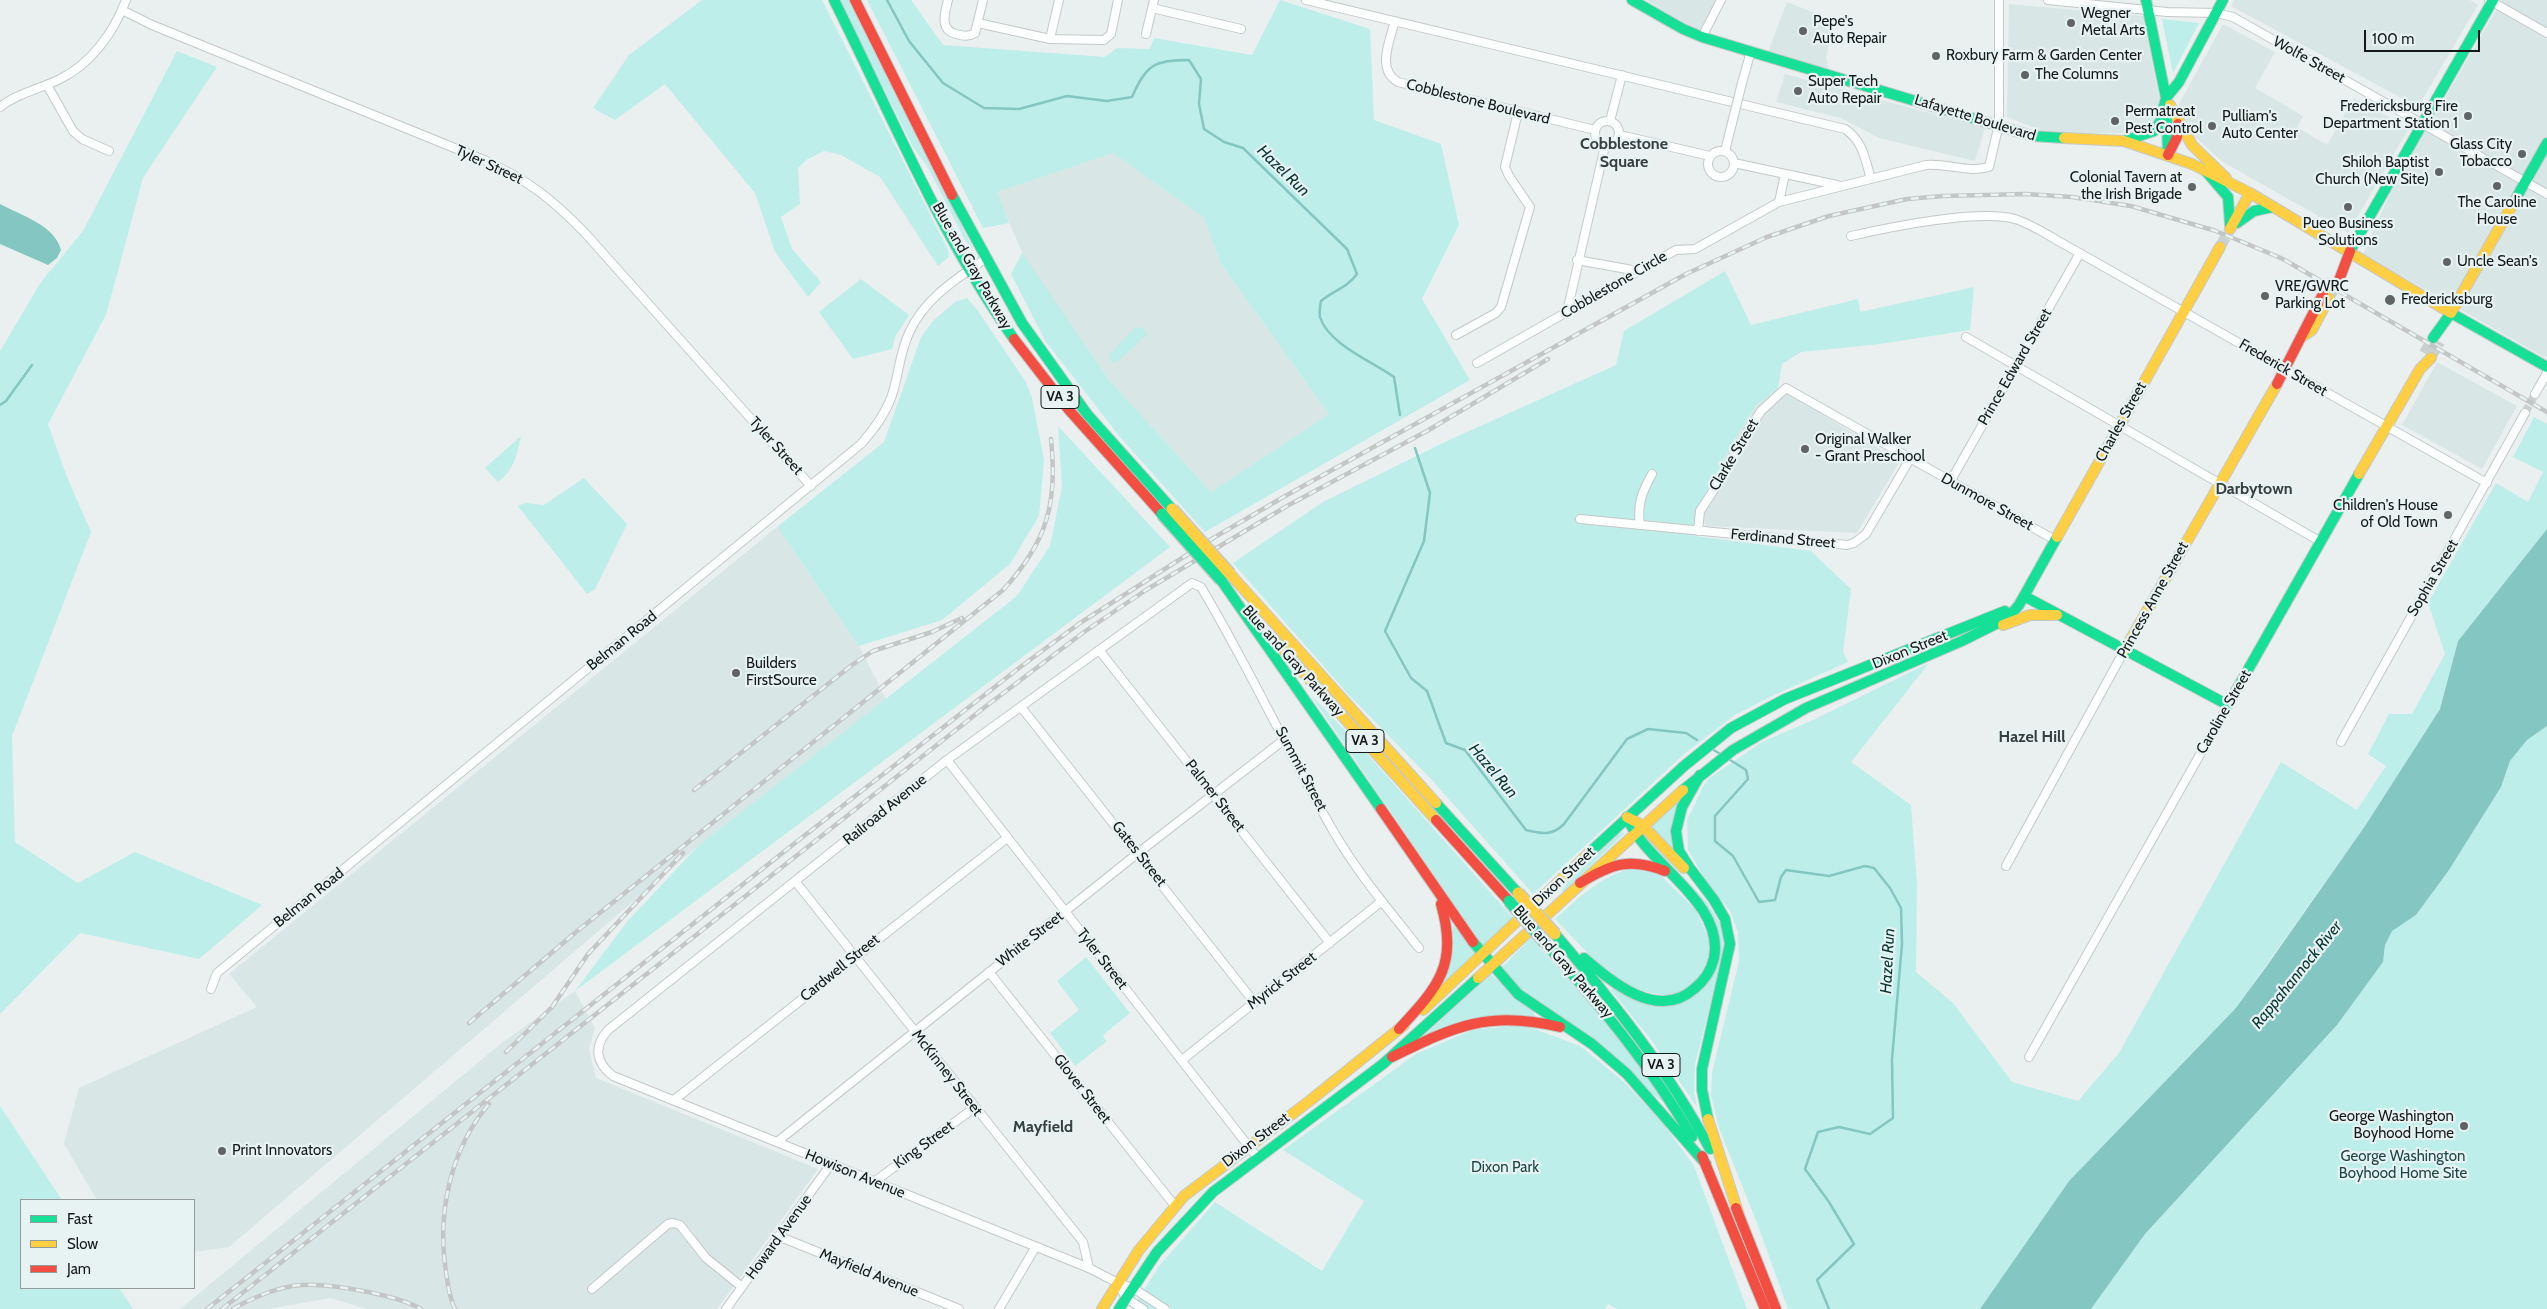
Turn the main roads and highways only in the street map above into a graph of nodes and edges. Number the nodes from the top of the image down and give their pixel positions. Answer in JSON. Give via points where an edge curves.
{"nodes":[{"id":1,"x":834,"y":0,"type":"edge"},
{"id":2,"x":855,"y":0,"type":"edge"},
{"id":3,"x":1632,"y":0,"type":"edge"},
{"id":4,"x":2223,"y":0,"type":"edge"},
{"id":5,"x":2491,"y":1,"type":"edge"},
{"id":6,"x":2147,"y":5,"type":"edge"},
{"id":7,"x":2166,"y":98,"type":"junction"},
{"id":8,"x":2178,"y":122,"type":"junction"},
{"id":9,"x":2124,"y":141,"type":"junction"},
{"id":10,"x":2547,"y":143,"type":"edge"},
{"id":11,"x":2168,"y":155,"type":"junction"},
{"id":12,"x":2204,"y":169,"type":"junction"},
{"id":13,"x":2228,"y":181,"type":"junction"},
{"id":14,"x":2250,"y":194,"type":"junction"},
{"id":15,"x":2273,"y":207,"type":"junction"},
{"id":16,"x":2230,"y":229,"type":"junction"},
{"id":17,"x":2220,"y":247,"type":"tunnel mouth"},
{"id":18,"x":2348,"y":256,"type":"junction"},
{"id":19,"x":2335,"y":281,"type":"tunnel mouth"},
{"id":20,"x":2326,"y":296,"type":"tunnel mouth"},
{"id":21,"x":2449,"y":316,"type":"junction"},
{"id":22,"x":2436,"y":340,"type":"tunnel mouth"},
{"id":23,"x":2428,"y":356,"type":"tunnel mouth"},
{"id":24,"x":2547,"y":367,"type":"edge"},
{"id":25,"x":1167,"y":512,"type":"junction"},
{"id":26,"x":1226,"y":577,"type":"junction"},
{"id":27,"x":2024,"y":596,"type":"junction"},
{"id":28,"x":2057,"y":615,"type":"junction"},
{"id":29,"x":1962,"y":641,"type":"junction"},
{"id":30,"x":2124,"y":651,"type":"junction"},
{"id":31,"x":1700,"y":775,"type":"junction"},
{"id":32,"x":1628,"y":817,"type":"junction"},
{"id":33,"x":1642,"y":825,"type":"junction"},
{"id":34,"x":1633,"y":833,"type":"junction"},
{"id":35,"x":1668,"y":872,"type":"junction"},
{"id":36,"x":1699,"y":882,"type":"junction"},
{"id":37,"x":1431,"y":883,"type":"junction"},
{"id":38,"x":1580,"y":883,"type":"junction"},
{"id":39,"x":1555,"y":934,"type":"junction"},
{"id":40,"x":1484,"y":953,"type":"junction"},
{"id":41,"x":1493,"y":964,"type":"junction"},
{"id":42,"x":1398,"y":1029,"type":"junction"},
{"id":43,"x":1572,"y":1031,"type":"junction"},
{"id":44,"x":1392,"y":1056,"type":"junction"},
{"id":45,"x":1706,"y":1164,"type":"junction"},
{"id":46,"x":1739,"y":1215,"type":"junction"},
{"id":47,"x":1102,"y":1309,"type":"edge"},
{"id":48,"x":1119,"y":1309,"type":"edge"},
{"id":49,"x":1764,"y":1309,"type":"edge"},
{"id":50,"x":1776,"y":1309,"type":"edge"}],
"edges":[{"from":1,"to":25,"type":"main road","name":"Blue and Gray Parkway","number":"VA 3","via":[[970,269],[1004,324],[1110,457]]},
{"from":2,"to":25,"type":"main road","name":"Blue and Gray Parkway","number":"VA 3","via":[[985,259],[1022,323],[1087,414]]},
{"from":3,"to":9,"type":"main road","name":"Lafayette Boulevard","via":[[1702,37],[2044,138]]},
{"from":4,"to":7,"type":"main road","via":[[2179,82]]},
{"from":5,"to":18,"type":"main road"},
{"from":6,"to":7,"type":"main road"},
{"from":7,"to":8,"type":"main road"},
{"from":7,"to":9,"type":"main road","via":[[2160,122],[2154,130]]},
{"from":7,"to":11,"type":"main road"},
{"from":8,"to":11,"type":"main road","via":[[2178,137]]},
{"from":8,"to":13,"type":"main road","via":[[2192,145]]},
{"from":9,"to":11,"type":"main road","name":"Lafayette Boulevard"},
{"from":10,"to":21,"type":"main road"},
{"from":11,"to":12,"type":"main road","name":"Lafayette Boulevard"},
{"from":12,"to":13,"type":"main road","name":"Lafayette Boulevard"},
{"from":12,"to":16,"type":"main road","via":[[2229,197]]},
{"from":13,"to":14,"type":"main road","name":"Lafayette Boulevard"},
{"from":14,"to":15,"type":"main road","name":"Lafayette Boulevard"},
{"from":14,"to":16,"type":"main road"},
{"from":15,"to":16,"type":"main road","via":[[2246,214]]},
{"from":15,"to":18,"type":"main road","name":"Lafayette Boulevard"},
{"from":17,"to":27,"type":"main road","name":"Charles Street"},
{"from":18,"to":19,"type":"main road"},
{"from":18,"to":21,"type":"main road","name":"Lafayette Boulevard"},
{"from":20,"to":30,"type":"main road","name":"Princess Anne Street","via":[[2312,330],[2303,336]]},
{"from":21,"to":22,"type":"main road"},
{"from":21,"to":24,"type":"main road","name":"Lafayette Boulevard"},
{"from":23,"to":30,"type":"main road","name":"Caroline Street","via":[[2228,705]]},
{"from":25,"to":26,"type":"main road","name":"Blue and Gray Parkway","number":"VA 3","bridge":true},
{"from":26,"to":37,"type":"main road","via":[[1271,649]]},
{"from":26,"to":39,"type":"main road","name":"Blue and Gray Parkway","number":"VA 3","bridge":true},
{"from":26,"to":45,"type":"main road","name":"Blue and Gray Parkway","number":"VA 3","bridge":true,"via":[[1617,1024],[1646,1061]]},
{"from":27,"to":28,"type":"main road"},
{"from":27,"to":29,"type":"main road","name":"Dixon Street","via":[[2008,618]]},
{"from":27,"to":32,"type":"main road","name":"Dixon Street","via":[[1999,614],[1785,700],[1731,728]]},
{"from":28,"to":29,"type":"main road","via":[[2030,615]]},
{"from":28,"to":30,"type":"main road"},
{"from":29,"to":31,"type":"main road","name":"Dixon Street","via":[[1806,708],[1752,737]]},
{"from":31,"to":33,"type":"main road","name":"Dixon Street"},
{"from":31,"to":36,"type":"main road","via":[[1687,793],[1677,826],[1683,860]]},
{"from":32,"to":33,"type":"main road"},
{"from":32,"to":34,"type":"main road"},
{"from":32,"to":40,"type":"main road","name":"Dixon Street"},
{"from":33,"to":34,"type":"main road","name":"Dixon Street"},
{"from":33,"to":36,"type":"main road"},
{"from":34,"to":35,"type":"main road"},
{"from":34,"to":38,"type":"main road","name":"Dixon Street"},
{"from":35,"to":38,"type":"main road","via":[[1643,863],[1622,862]]},
{"from":35,"to":39,"type":"main road","via":[[1702,910],[1715,939],[1712,968],[1693,991],[1663,1001],[1636,995],[1611,981]]},
{"from":36,"to":46,"type":"main road","via":[[1720,908],[1729,932],[1730,954],[1701,1080],[1704,1108]]},
{"from":37,"to":40,"type":"main road","via":[[1466,934]]},
{"from":37,"to":42,"type":"main road","via":[[1446,922],[1448,960],[1436,987]]},
{"from":38,"to":41,"type":"main road","name":"Dixon Street"},
{"from":39,"to":46,"type":"main road","name":"Blue and Gray Parkway","number":"VA 3","via":[[1626,1018],[1664,1070],[1701,1131]]},
{"from":40,"to":41,"type":"main road"},
{"from":40,"to":42,"type":"main road","name":"Dixon Street","via":[[1420,1013]]},
{"from":41,"to":43,"type":"main road","via":[[1518,994]]},
{"from":41,"to":44,"type":"main road","name":"Dixon Street"},
{"from":42,"to":47,"type":"main road","name":"Dixon Street","via":[[1312,1099],[1201,1181],[1175,1206],[1139,1250]]},
{"from":43,"to":44,"type":"main road","via":[[1526,1020],[1479,1021],[1437,1033]]},
{"from":43,"to":45,"type":"main road","via":[[1602,1051],[1636,1082]]},
{"from":44,"to":48,"type":"main road","name":"Dixon Street","via":[[1213,1192],[1157,1252]]},
{"from":45,"to":49,"type":"main road","name":"Blue and Gray Parkway","number":"VA 3"},
{"from":46,"to":50,"type":"main road","name":"Blue and Gray Parkway","number":"VA 3"}]}
